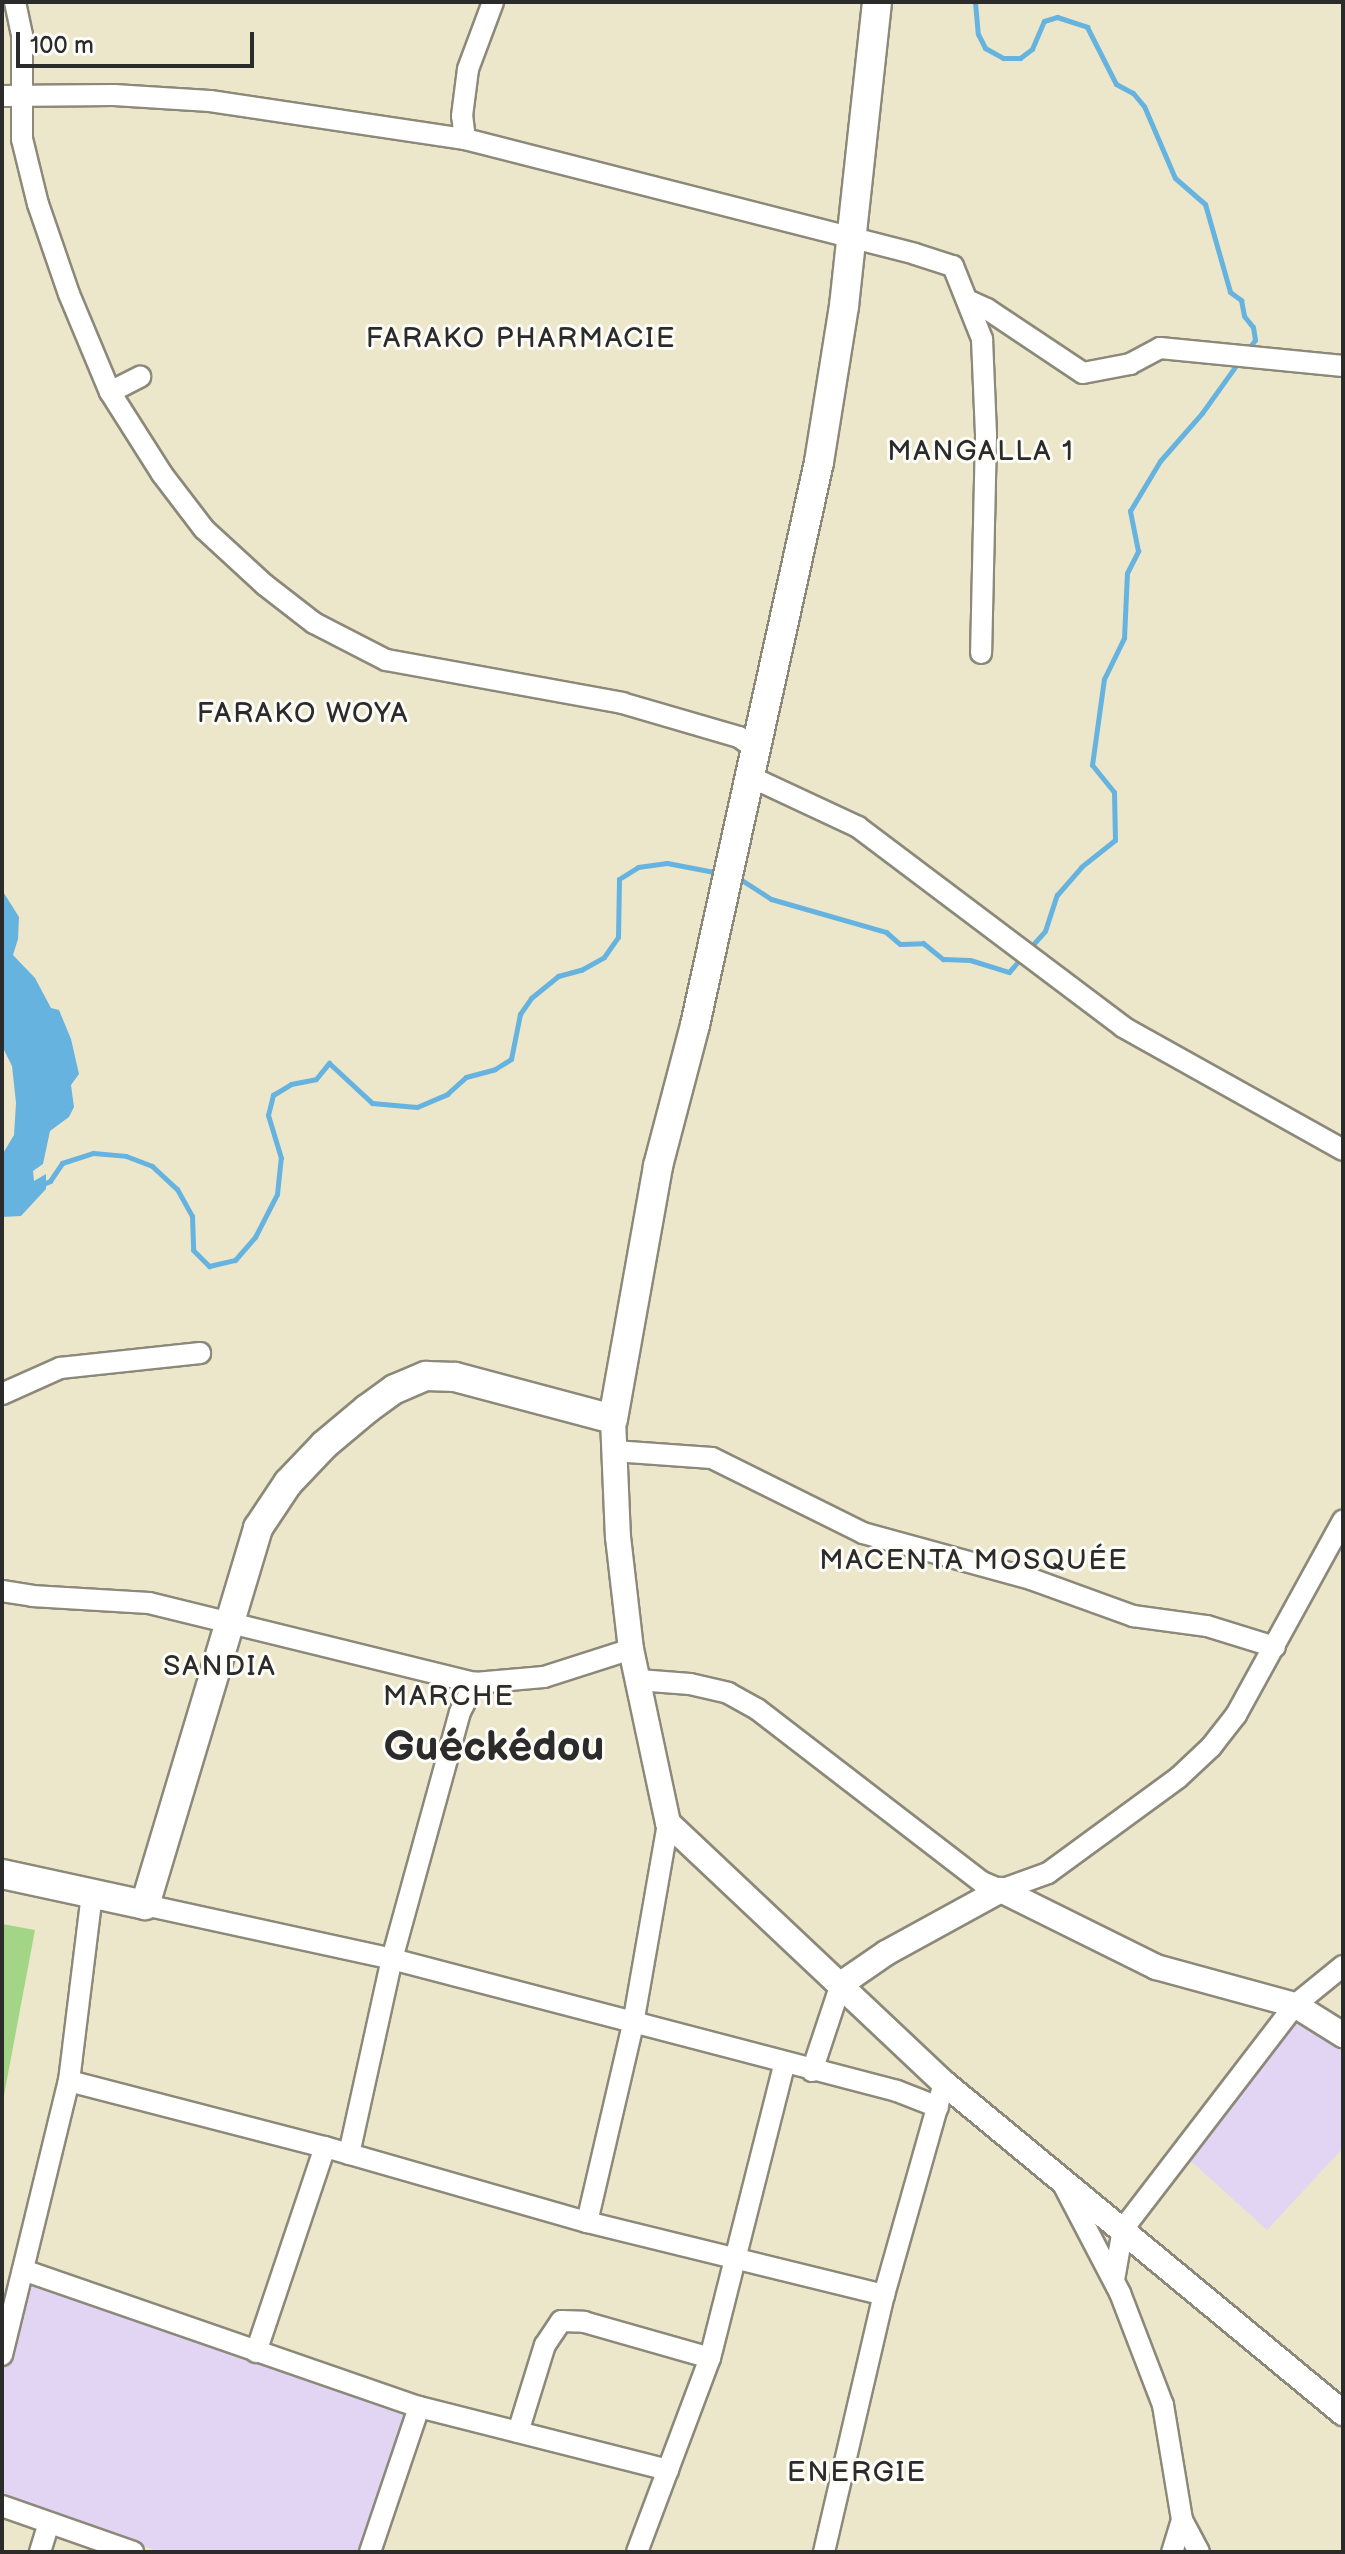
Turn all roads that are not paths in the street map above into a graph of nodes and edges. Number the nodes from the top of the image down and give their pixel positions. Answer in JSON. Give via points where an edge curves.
{"nodes":[{"id":1,"x":15,"y":2,"type":"edge"},
{"id":2,"x":493,"y":2,"type":"edge"},
{"id":3,"x":877,"y":2,"type":"edge"},
{"id":4,"x":11,"y":96,"type":"edge"},
{"id":5,"x":465,"y":139,"type":"junction"},
{"id":6,"x":850,"y":238,"type":"junction"},
{"id":7,"x":969,"y":301,"type":"junction"},
{"id":8,"x":1343,"y":366,"type":"edge"},
{"id":9,"x":140,"y":377,"type":"dead end"},
{"id":10,"x":110,"y":392,"type":"junction"},
{"id":11,"x":981,"y":653,"type":"dead end"},
{"id":12,"x":753,"y":763,"type":"junction"},
{"id":13,"x":1343,"y":1150,"type":"edge"},
{"id":14,"x":200,"y":1353,"type":"dead end"},
{"id":15,"x":2,"y":1394,"type":"edge"},
{"id":16,"x":613,"y":1419,"type":"junction"},
{"id":17,"x":614,"y":1451,"type":"junction"},
{"id":18,"x":1343,"y":1520,"type":"edge"},
{"id":19,"x":2,"y":1591,"type":"edge"},
{"id":20,"x":228,"y":1623,"type":"junction"},
{"id":21,"x":1275,"y":1647,"type":"junction"},
{"id":22,"x":631,"y":1649,"type":"junction"},
{"id":23,"x":638,"y":1680,"type":"junction"},
{"id":24,"x":475,"y":1683,"type":"junction"},
{"id":25,"x":668,"y":1823,"type":"junction"},
{"id":26,"x":2,"y":1874,"type":"edge"},
{"id":27,"x":1001,"y":1890,"type":"junction"},
{"id":28,"x":92,"y":1894,"type":"junction"},
{"id":29,"x":145,"y":1905,"type":"junction"},
{"id":30,"x":392,"y":1959,"type":"junction"},
{"id":31,"x":1343,"y":1966,"type":"edge"},
{"id":32,"x":841,"y":1984,"type":"junction"},
{"id":33,"x":1295,"y":2005,"type":"junction"},
{"id":34,"x":633,"y":2024,"type":"junction"},
{"id":35,"x":1343,"y":2035,"type":"edge"},
{"id":36,"x":785,"y":2062,"type":"junction"},
{"id":37,"x":812,"y":2071,"type":"junction"},
{"id":38,"x":69,"y":2081,"type":"junction"},
{"id":39,"x":941,"y":2095,"type":"junction"},
{"id":40,"x":325,"y":2147,"type":"junction"},
{"id":41,"x":349,"y":2154,"type":"junction"},
{"id":42,"x":1062,"y":2180,"type":"junction"},
{"id":43,"x":587,"y":2222,"type":"junction"},
{"id":44,"x":1123,"y":2229,"type":"junction"},
{"id":45,"x":737,"y":2257,"type":"junction"},
{"id":46,"x":23,"y":2270,"type":"junction"},
{"id":47,"x":1114,"y":2280,"type":"junction"},
{"id":48,"x":884,"y":2295,"type":"junction"},
{"id":49,"x":256,"y":2352,"type":"junction"},
{"id":50,"x":2,"y":2355,"type":"edge"},
{"id":51,"x":710,"y":2358,"type":"junction"},
{"id":52,"x":419,"y":2407,"type":"junction"},
{"id":53,"x":1343,"y":2413,"type":"edge"},
{"id":54,"x":518,"y":2432,"type":"junction"},
{"id":55,"x":668,"y":2470,"type":"junction"},
{"id":56,"x":2,"y":2506,"type":"edge"},
{"id":57,"x":1182,"y":2520,"type":"junction"},
{"id":58,"x":49,"y":2523,"type":"junction"},
{"id":59,"x":40,"y":2552,"type":"edge"},
{"id":60,"x":133,"y":2552,"type":"edge"},
{"id":61,"x":370,"y":2552,"type":"edge"},
{"id":62,"x":637,"y":2552,"type":"edge"},
{"id":63,"x":824,"y":2552,"type":"edge"},
{"id":64,"x":1172,"y":2552,"type":"edge"},
{"id":65,"x":1199,"y":2552,"type":"edge"}],
"edges":[{"from":1,"to":4,"type":"street","via":[[22,35]]},
{"from":2,"to":5,"type":"street","via":[[468,69]]},
{"from":3,"to":6,"type":"highway"},
{"from":4,"to":5,"type":"street","via":[[210,101]]},
{"from":4,"to":10,"type":"street","via":[[38,204]]},
{"from":5,"to":6,"type":"street"},
{"from":6,"to":7,"type":"street","via":[[953,266]]},
{"from":6,"to":12,"type":"highway","via":[[819,462]]},
{"from":7,"to":8,"type":"street","via":[[1083,373],[1130,364],[1160,348]]},
{"from":7,"to":11,"type":"street","via":[[982,339],[985,422]]},
{"from":9,"to":10,"type":"street"},
{"from":10,"to":12,"type":"street","via":[[204,529],[314,623],[386,660],[622,703],[739,737]]},
{"from":12,"to":13,"type":"street","via":[[858,827],[1123,1027]]},
{"from":12,"to":16,"type":"highway","via":[[658,1166]]},
{"from":14,"to":15,"type":"street","via":[[60,1368]]},
{"from":16,"to":17,"type":"main road"},
{"from":16,"to":20,"type":"highway","via":[[455,1377],[426,1376],[395,1389],[324,1445],[288,1483],[258,1528]]},
{"from":17,"to":21,"type":"street","via":[[712,1458],[863,1533],[1031,1579],[1133,1616],[1207,1626]]},
{"from":17,"to":22,"type":"main road"},
{"from":18,"to":21,"type":"street"},
{"from":19,"to":20,"type":"street","via":[[149,1603]]},
{"from":20,"to":24,"type":"street"},
{"from":20,"to":29,"type":"highway"},
{"from":21,"to":27,"type":"street","via":[[1236,1715],[1179,1777],[1048,1873]]},
{"from":22,"to":23,"type":"main road"},
{"from":22,"to":24,"type":"street","via":[[544,1677]]},
{"from":23,"to":25,"type":"main road"},
{"from":23,"to":27,"type":"street","via":[[728,1693],[757,1709],[982,1882]]},
{"from":24,"to":30,"type":"street","via":[[460,1712]]},
{"from":25,"to":32,"type":"main road"},
{"from":25,"to":34,"type":"street"},
{"from":26,"to":28,"type":"highway"},
{"from":27,"to":32,"type":"main road","via":[[907,1940]]},
{"from":27,"to":33,"type":"main road","via":[[1156,1967]]},
{"from":28,"to":29,"type":"highway"},
{"from":28,"to":38,"type":"street"},
{"from":29,"to":30,"type":"street"},
{"from":30,"to":34,"type":"street"},
{"from":30,"to":41,"type":"street"},
{"from":31,"to":33,"type":"street"},
{"from":32,"to":37,"type":"street"},
{"from":32,"to":39,"type":"main road"},
{"from":33,"to":35,"type":"main road"},
{"from":33,"to":44,"type":"street"},
{"from":34,"to":36,"type":"street"},
{"from":34,"to":43,"type":"street"},
{"from":36,"to":37,"type":"street"},
{"from":36,"to":45,"type":"street"},
{"from":37,"to":39,"type":"street","via":[[897,2091]]},
{"from":38,"to":40,"type":"street"},
{"from":38,"to":46,"type":"street"},
{"from":39,"to":42,"type":"main road"},
{"from":39,"to":48,"type":"street"},
{"from":40,"to":41,"type":"street"},
{"from":40,"to":49,"type":"street"},
{"from":41,"to":43,"type":"street"},
{"from":42,"to":44,"type":"main road"},
{"from":42,"to":47,"type":"street"},
{"from":43,"to":45,"type":"street"},
{"from":44,"to":47,"type":"street"},
{"from":44,"to":53,"type":"main road"},
{"from":45,"to":48,"type":"street"},
{"from":45,"to":51,"type":"street"},
{"from":46,"to":49,"type":"street"},
{"from":46,"to":50,"type":"street"},
{"from":47,"to":57,"type":"street","via":[[1163,2405]]},
{"from":48,"to":63,"type":"street"},
{"from":49,"to":52,"type":"street"},
{"from":51,"to":54,"type":"street","via":[[584,2322],[561,2321],[545,2345]]},
{"from":51,"to":55,"type":"street"},
{"from":52,"to":54,"type":"street"},
{"from":52,"to":61,"type":"street"},
{"from":54,"to":55,"type":"street"},
{"from":55,"to":62,"type":"street"},
{"from":56,"to":58,"type":"street"},
{"from":57,"to":64,"type":"street"},
{"from":57,"to":65,"type":"street"},
{"from":58,"to":59,"type":"street"},
{"from":58,"to":60,"type":"street"}]}
